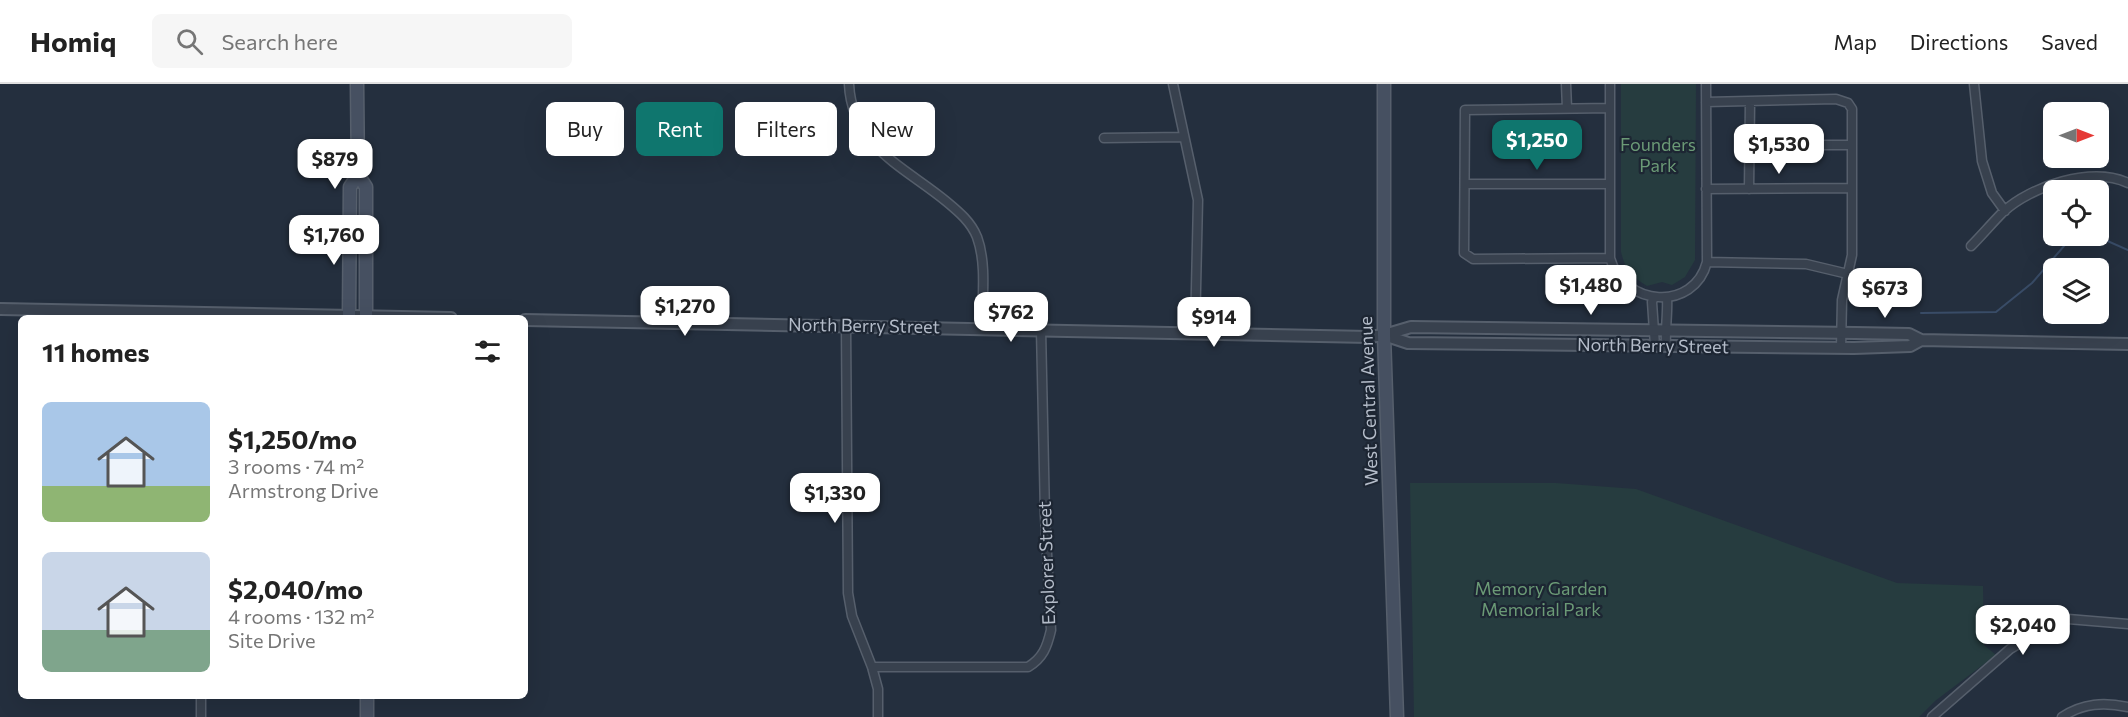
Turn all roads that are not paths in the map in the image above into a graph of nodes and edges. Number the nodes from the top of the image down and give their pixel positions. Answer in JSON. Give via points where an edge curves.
{"nodes":[{"id":1,"x":357,"y":84,"type":"edge"},
{"id":2,"x":849,"y":84,"type":"edge"},
{"id":3,"x":1173,"y":84,"type":"edge"},
{"id":4,"x":1384,"y":84,"type":"edge"},
{"id":5,"x":1566,"y":84,"type":"edge"},
{"id":6,"x":1610,"y":84,"type":"edge"},
{"id":7,"x":1706,"y":84,"type":"edge"},
{"id":8,"x":1974,"y":84,"type":"edge"},
{"id":9,"x":1706,"y":102,"type":"junction"},
{"id":10,"x":1750,"y":102,"type":"junction"},
{"id":11,"x":1567,"y":108,"type":"junction"},
{"id":12,"x":1610,"y":108,"type":"junction"},
{"id":13,"x":1184,"y":137,"type":"junction"},
{"id":14,"x":1104,"y":138,"type":"dead end"},
{"id":15,"x":1749,"y":145,"type":"junction"},
{"id":16,"x":1852,"y":145,"type":"junction"},
{"id":17,"x":358,"y":175,"type":"junction"},
{"id":18,"x":2128,"y":183,"type":"edge"},
{"id":19,"x":1465,"y":184,"type":"junction"},
{"id":20,"x":1610,"y":184,"type":"junction"},
{"id":21,"x":1852,"y":188,"type":"junction"},
{"id":22,"x":1706,"y":189,"type":"junction"},
{"id":23,"x":1749,"y":189,"type":"junction"},
{"id":24,"x":2005,"y":211,"type":"junction"},
{"id":25,"x":1971,"y":246,"type":"dead end"},
{"id":26,"x":1610,"y":258,"type":"junction"},
{"id":27,"x":1707,"y":262,"type":"junction"},
{"id":28,"x":1848,"y":274,"type":"junction"},
{"id":29,"x":1654,"y":297,"type":"junction"},
{"id":30,"x":1667,"y":297,"type":"junction"},
{"id":31,"x":0,"y":309,"type":"edge"},
{"id":32,"x":191,"y":315,"type":"edge"},
{"id":33,"x":349,"y":315,"type":"edge"},
{"id":34,"x":366,"y":315,"type":"edge"},
{"id":35,"x":528,"y":320,"type":"edge"},
{"id":36,"x":846,"y":326,"type":"junction"},
{"id":37,"x":982,"y":328,"type":"junction"},
{"id":38,"x":1041,"y":330,"type":"junction"},
{"id":39,"x":1659,"y":331,"type":"junction"},
{"id":40,"x":1195,"y":333,"type":"junction"},
{"id":41,"x":1841,"y":333,"type":"junction"},
{"id":42,"x":1384,"y":335,"type":"junction"},
{"id":43,"x":1921,"y":340,"type":"junction"},
{"id":44,"x":2128,"y":344,"type":"edge"},
{"id":45,"x":1660,"y":346,"type":"junction"},
{"id":46,"x":1840,"y":348,"type":"junction"},
{"id":47,"x":2128,"y":624,"type":"edge"},
{"id":48,"x":872,"y":667,"type":"junction"},
{"id":49,"x":201,"y":699,"type":"edge"},
{"id":50,"x":367,"y":699,"type":"edge"},
{"id":51,"x":2128,"y":707,"type":"edge"},
{"id":52,"x":201,"y":717,"type":"edge"},
{"id":53,"x":367,"y":717,"type":"edge"},
{"id":54,"x":878,"y":717,"type":"edge"},
{"id":55,"x":1397,"y":717,"type":"edge"},
{"id":56,"x":1932,"y":717,"type":"edge"},
{"id":57,"x":2062,"y":717,"type":"edge"}],
"edges":[{"from":1,"to":17,"type":"main road"},
{"from":2,"to":37,"type":"street","via":[[850,100],[867,137],[964,217],[977,237],[982,265]]},
{"from":3,"to":13,"type":"street"},
{"from":4,"to":42,"type":"main road","name":"West Central Avenue"},
{"from":5,"to":11,"type":"street"},
{"from":6,"to":12,"type":"street"},
{"from":7,"to":9,"type":"street"},
{"from":8,"to":24,"type":"street","via":[[1982,161],[1992,193]]},
{"from":9,"to":10,"type":"street"},
{"from":9,"to":22,"type":"street"},
{"from":10,"to":15,"type":"street"},
{"from":10,"to":16,"type":"street","via":[[1836,99],[1848,103],[1852,109]]},
{"from":11,"to":12,"type":"street"},
{"from":11,"to":19,"type":"street","via":[[1465,110]]},
{"from":12,"to":20,"type":"street"},
{"from":13,"to":14,"type":"street"},
{"from":13,"to":40,"type":"street","via":[[1198,200]]},
{"from":15,"to":16,"type":"street"},
{"from":15,"to":23,"type":"street"},
{"from":16,"to":21,"type":"street"},
{"from":17,"to":33,"type":"main road","via":[[350,188]]},
{"from":17,"to":34,"type":"main road","via":[[366,188]]},
{"from":18,"to":24,"type":"street","via":[[2118,178],[2085,176],[2042,189]]},
{"from":19,"to":20,"type":"street"},
{"from":19,"to":26,"type":"street","via":[[1464,253],[1468,257]]},
{"from":20,"to":26,"type":"street"},
{"from":21,"to":23,"type":"street"},
{"from":21,"to":28,"type":"street","via":[[1852,255]]},
{"from":22,"to":23,"type":"street"},
{"from":22,"to":27,"type":"street"},
{"from":24,"to":25,"type":"street"},
{"from":26,"to":29,"type":"street","via":[[1627,286],[1641,295]]},
{"from":27,"to":28,"type":"street","via":[[1806,264]]},
{"from":27,"to":30,"type":"street","via":[[1691,287]]},
{"from":28,"to":41,"type":"street"},
{"from":29,"to":30,"type":"street"},
{"from":29,"to":39,"type":"street"},
{"from":30,"to":39,"type":"street","via":[[1668,311]]},
{"from":31,"to":32,"type":"street"},
{"from":35,"to":36,"type":"street","name":"North Berry Street"},
{"from":36,"to":37,"type":"street","name":"North Berry Street"},
{"from":36,"to":48,"type":"street","via":[[848,593],[852,616]]},
{"from":37,"to":38,"type":"street","name":"North Berry Street"},
{"from":38,"to":40,"type":"street","name":"North Berry Street"},
{"from":38,"to":48,"type":"street","name":"Explorer Street","via":[[1051,630],[1040,659],[1028,667]]},
{"from":39,"to":41,"type":"street","name":"North Berry Street"},
{"from":39,"to":42,"type":"street","name":"North Berry Street","via":[[1408,327]]},
{"from":39,"to":45,"type":"street"},
{"from":40,"to":42,"type":"street","name":"North Berry Street"},
{"from":41,"to":43,"type":"street","name":"North Berry Street","via":[[1909,334]]},
{"from":41,"to":46,"type":"street"},
{"from":42,"to":45,"type":"street","name":"North Berry Street","via":[[1408,343]]},
{"from":42,"to":55,"type":"main road","name":"West Central Avenue"},
{"from":43,"to":44,"type":"street","name":"North Berry Street"},
{"from":43,"to":46,"type":"street","name":"North Berry Street","via":[[1910,346]]},
{"from":45,"to":46,"type":"street","name":"North Berry Street"},
{"from":47,"to":56,"type":"street","via":[[2068,619],[2039,632],[2010,649]]},
{"from":48,"to":54,"type":"street","via":[[878,689]]},
{"from":49,"to":52,"type":"street"},
{"from":50,"to":53,"type":"main road"},
{"from":51,"to":57,"type":"street","via":[[2110,703],[2075,708]]}]}
